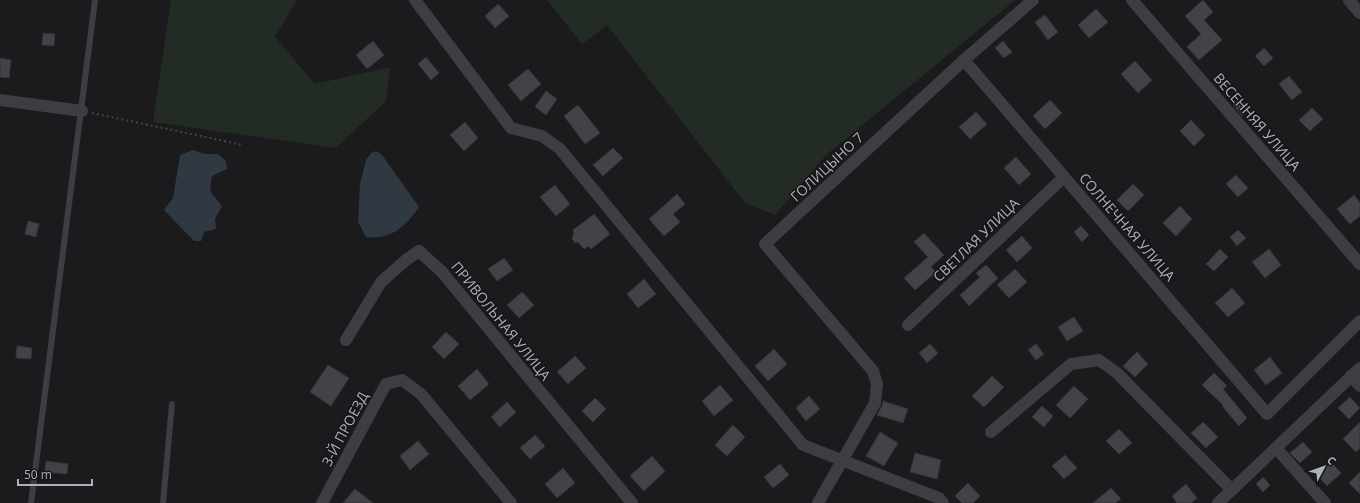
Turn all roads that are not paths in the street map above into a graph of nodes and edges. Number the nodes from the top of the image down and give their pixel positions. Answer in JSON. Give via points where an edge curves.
{"nodes":[{"id":1,"x":95,"y":0,"type":"edge"},
{"id":2,"x":415,"y":0,"type":"edge"},
{"id":3,"x":1033,"y":0,"type":"edge"},
{"id":4,"x":1132,"y":0,"type":"edge"},
{"id":5,"x":1349,"y":0,"type":"edge"},
{"id":6,"x":1360,"y":12,"type":"edge"},
{"id":7,"x":964,"y":60,"type":"junction"},
{"id":8,"x":0,"y":100,"type":"edge"},
{"id":9,"x":82,"y":111,"type":"junction"},
{"id":10,"x":1064,"y":177,"type":"junction"},
{"id":11,"x":1360,"y":264,"type":"edge"},
{"id":12,"x":1360,"y":321,"type":"edge"},
{"id":13,"x":908,"y":325,"type":"dead end"},
{"id":14,"x":346,"y":340,"type":"dead end"},
{"id":15,"x":1356,"y":372,"type":"edge"},
{"id":16,"x":1360,"y":386,"type":"edge"},
{"id":17,"x":172,"y":404,"type":"dead end"},
{"id":18,"x":991,"y":432,"type":"dead end"},
{"id":19,"x":1276,"y":448,"type":"junction"},
{"id":20,"x":842,"y":461,"type":"junction"},
{"id":21,"x":1232,"y":490,"type":"junction"},
{"id":22,"x":31,"y":503,"type":"edge"},
{"id":23,"x":163,"y":503,"type":"edge"},
{"id":24,"x":322,"y":503,"type":"edge"},
{"id":25,"x":511,"y":503,"type":"edge"},
{"id":26,"x":632,"y":503,"type":"edge"},
{"id":27,"x":818,"y":503,"type":"edge"},
{"id":28,"x":943,"y":503,"type":"edge"},
{"id":29,"x":1218,"y":503,"type":"edge"},
{"id":30,"x":1325,"y":503,"type":"edge"}],
"edges":[{"from":1,"to":9,"type":"lane"},
{"from":2,"to":20,"type":"street","via":[[511,128],[542,136],[560,149],[803,445]]},
{"from":3,"to":7,"type":"street","name":"ГОЛИЦЫНО 7"},
{"from":4,"to":11,"type":"street","name":"ВЕСЕННЯЯ УЛИЦА"},
{"from":5,"to":6,"type":"street"},
{"from":7,"to":10,"type":"street","name":"СОЛНЕЧНАЯ УЛИЦА"},
{"from":7,"to":20,"type":"street","name":"ГОЛИЦЫНО 7","via":[[765,244],[873,371],[877,384],[875,403]]},
{"from":8,"to":9,"type":"street"},
{"from":9,"to":22,"type":"lane"},
{"from":10,"to":12,"type":"street","name":"СОЛНЕЧНАЯ УЛИЦА","via":[[1267,414]]},
{"from":10,"to":13,"type":"street","name":"СВЕТЛАЯ УЛИЦА"},
{"from":14,"to":26,"type":"street","name":"ПРИВОЛЬНАЯ УЛИЦА","via":[[381,282],[419,251],[442,272]]},
{"from":15,"to":16,"type":"street"},
{"from":15,"to":19,"type":"street"},
{"from":17,"to":23,"type":"lane"},
{"from":18,"to":21,"type":"street","via":[[1071,364],[1099,360],[1117,373]]},
{"from":19,"to":21,"type":"street"},
{"from":19,"to":30,"type":"street"},
{"from":20,"to":27,"type":"street"},
{"from":20,"to":28,"type":"street","via":[[939,498]]},
{"from":21,"to":29,"type":"street"},
{"from":24,"to":25,"type":"street","name":"3-Й ПРОЕЗД","via":[[386,384],[402,380],[421,394]]}]}
